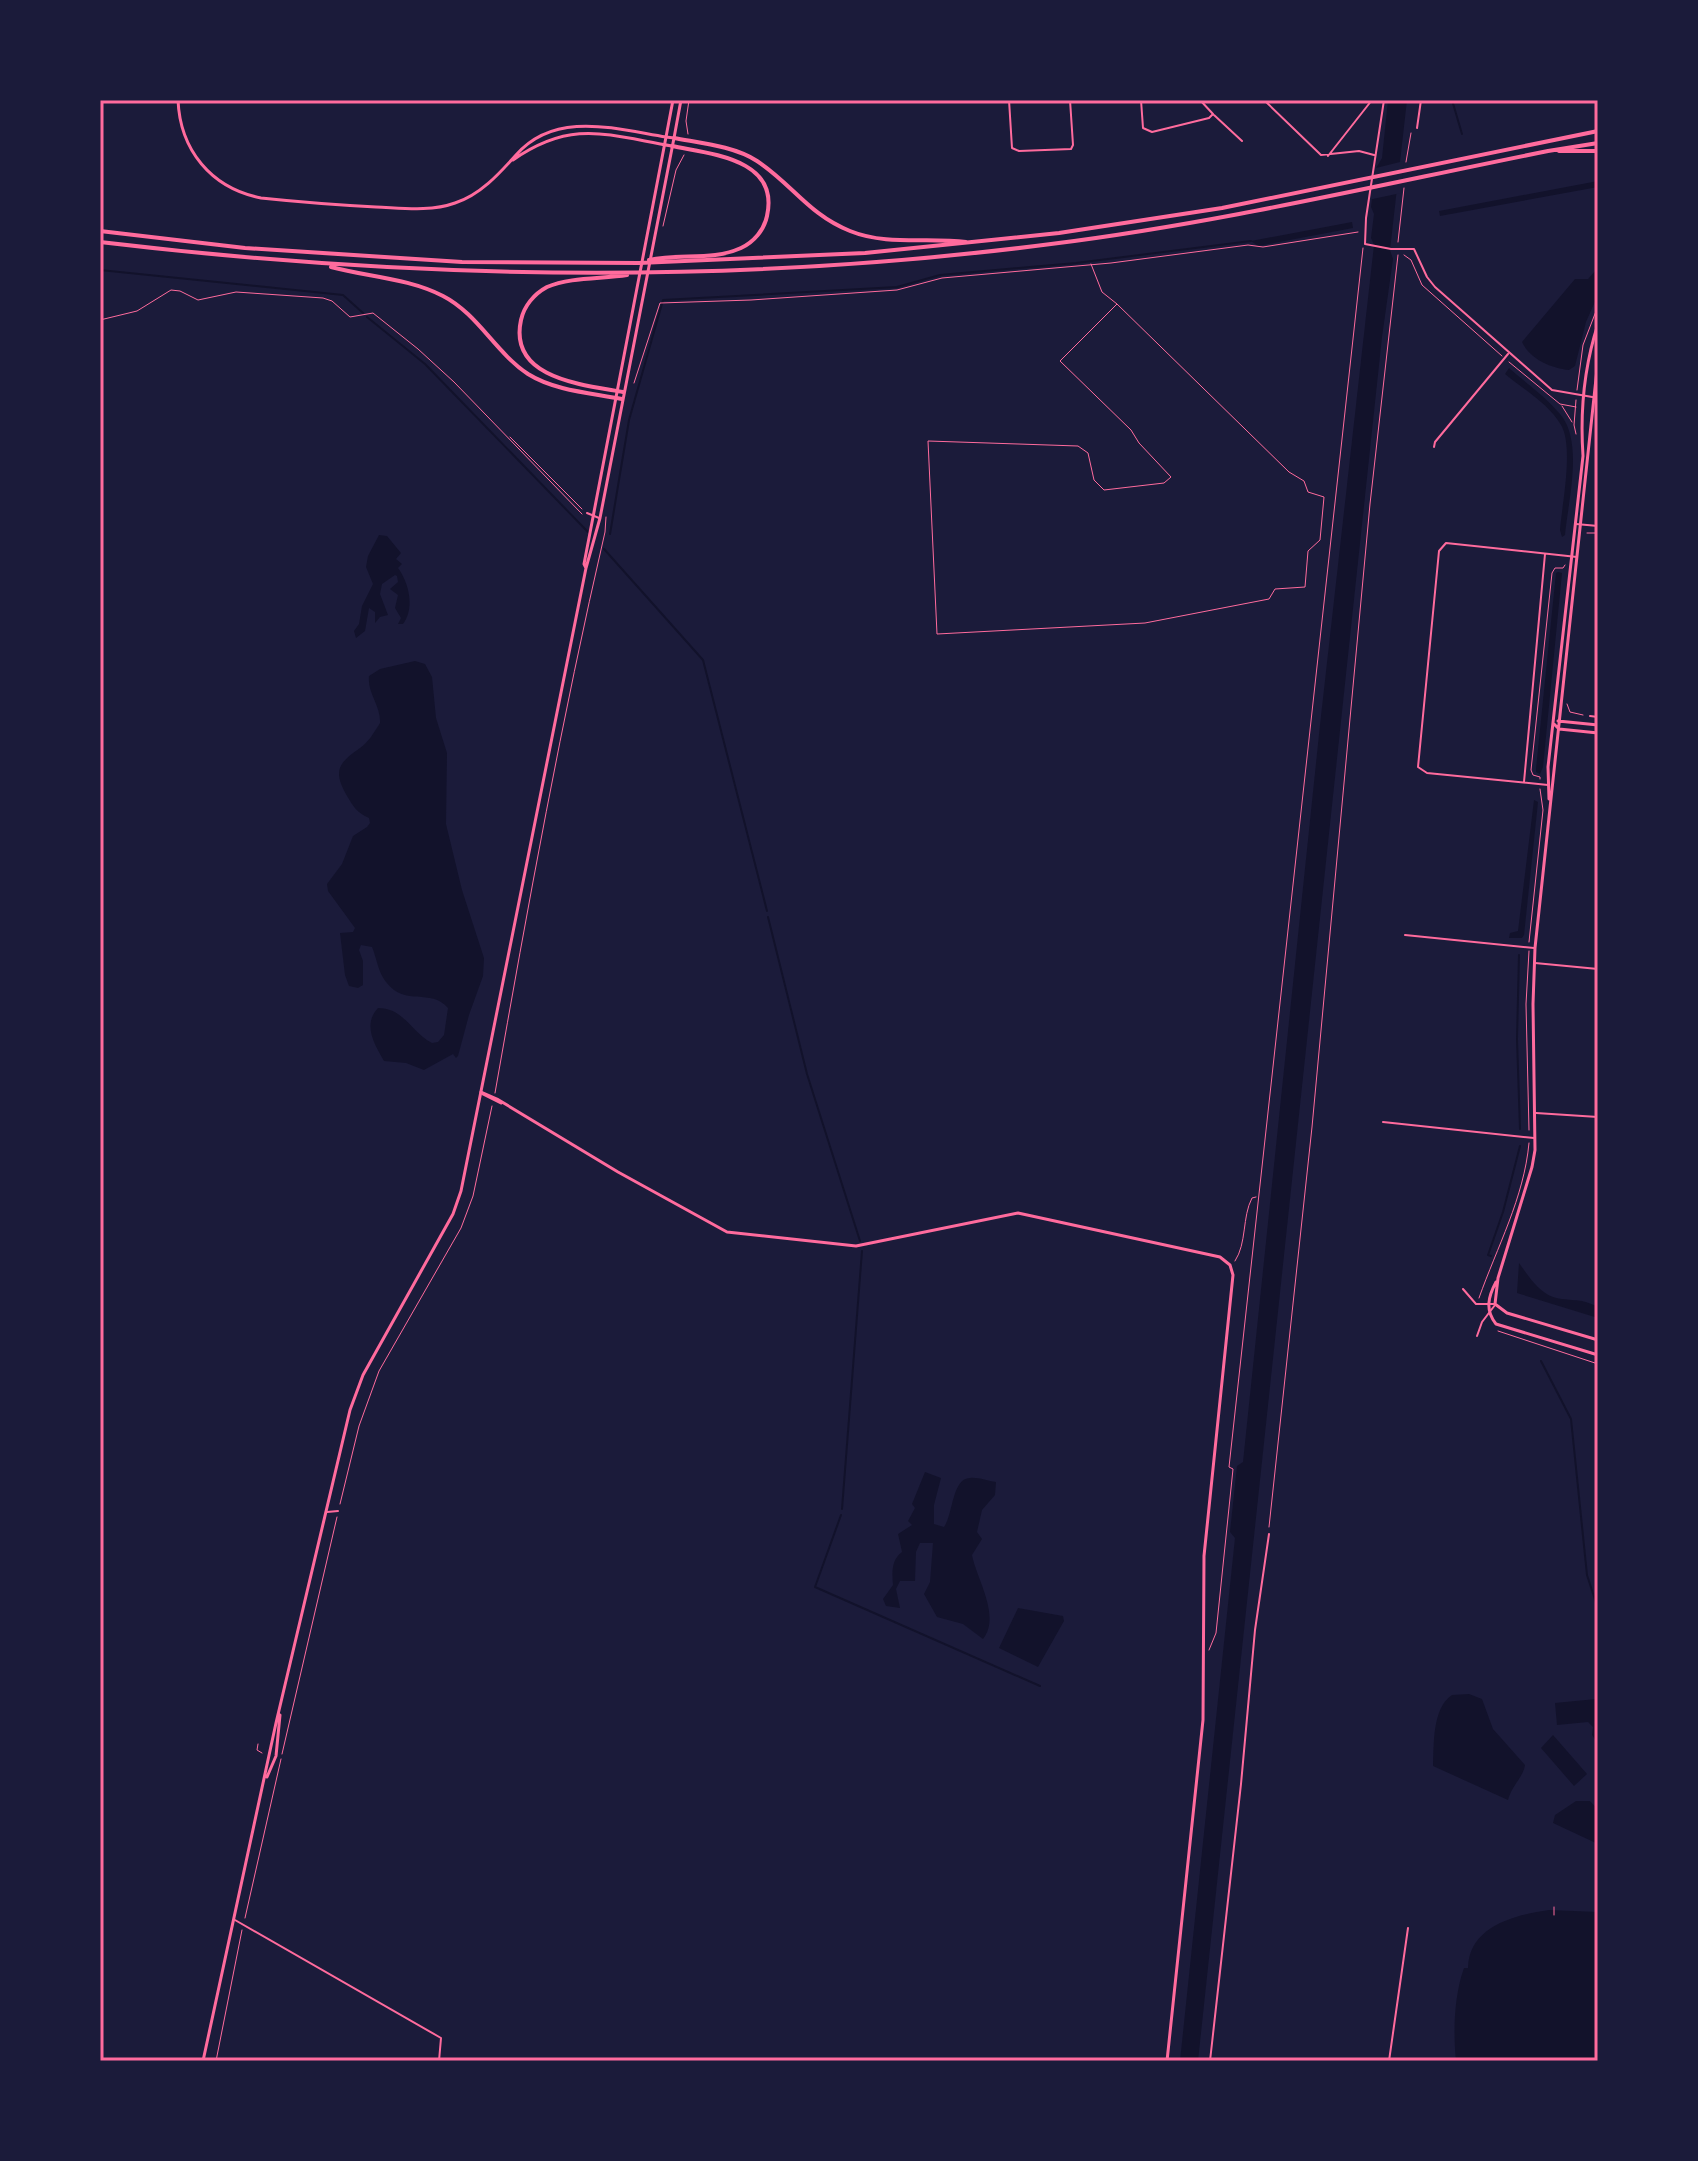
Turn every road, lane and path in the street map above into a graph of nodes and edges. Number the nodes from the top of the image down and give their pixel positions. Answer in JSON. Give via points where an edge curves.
{"nodes":[{"id":1,"x":103,"y":100,"type":"edge"},
{"id":2,"x":178,"y":100,"type":"edge"},
{"id":3,"x":673,"y":100,"type":"edge"},
{"id":4,"x":681,"y":100,"type":"edge"},
{"id":5,"x":689,"y":100,"type":"edge"},
{"id":6,"x":1009,"y":100,"type":"edge"},
{"id":7,"x":1070,"y":100,"type":"edge"},
{"id":8,"x":1141,"y":100,"type":"edge"},
{"id":9,"x":1200,"y":100,"type":"edge"},
{"id":10,"x":1264,"y":100,"type":"edge"},
{"id":11,"x":1372,"y":100,"type":"edge"},
{"id":12,"x":1384,"y":100,"type":"edge"},
{"id":13,"x":1421,"y":100,"type":"edge"},
{"id":14,"x":100,"y":108,"type":"edge"},
{"id":15,"x":1213,"y":114,"type":"junction"},
{"id":16,"x":1417,"y":128,"type":"dead end"},
{"id":17,"x":1598,"y":131,"type":"edge"},
{"id":18,"x":666,"y":137,"type":"junction"},
{"id":19,"x":674,"y":138,"type":"junction"},
{"id":20,"x":687,"y":141,"type":"junction"},
{"id":21,"x":1242,"y":141,"type":"dead end"},
{"id":22,"x":1598,"y":143,"type":"edge"},
{"id":23,"x":664,"y":145,"type":"junction"},
{"id":24,"x":672,"y":146,"type":"junction"},
{"id":25,"x":685,"y":149,"type":"junction"},
{"id":26,"x":1548,"y":151,"type":"junction"},
{"id":27,"x":1598,"y":151,"type":"edge"},
{"id":28,"x":1375,"y":155,"type":"junction"},
{"id":29,"x":1328,"y":156,"type":"junction"},
{"id":30,"x":510,"y":162,"type":"junction"},
{"id":31,"x":662,"y":228,"type":"dead end"},
{"id":32,"x":100,"y":231,"type":"edge"},
{"id":33,"x":1364,"y":232,"type":"junction"},
{"id":34,"x":1364,"y":241,"type":"junction"},
{"id":35,"x":100,"y":242,"type":"edge"},
{"id":36,"x":973,"y":243,"type":"junction"},
{"id":37,"x":639,"y":263,"type":"junction"},
{"id":38,"x":321,"y":264,"type":"junction"},
{"id":39,"x":1091,"y":264,"type":"junction"},
{"id":40,"x":645,"y":273,"type":"junction"},
{"id":41,"x":1117,"y":304,"type":"junction"},
{"id":42,"x":1598,"y":306,"type":"edge"},
{"id":43,"x":100,"y":320,"type":"edge"},
{"id":44,"x":1598,"y":324,"type":"edge"},
{"id":45,"x":1509,"y":353,"type":"junction"},
{"id":46,"x":1504,"y":358,"type":"junction"},
{"id":47,"x":1598,"y":360,"type":"edge"},
{"id":48,"x":631,"y":383,"type":"dead end"},
{"id":49,"x":621,"y":392,"type":"junction"},
{"id":50,"x":1577,"y":395,"type":"junction"},
{"id":51,"x":1584,"y":396,"type":"junction"},
{"id":52,"x":1596,"y":397,"type":"edge"},
{"id":53,"x":620,"y":398,"type":"junction"},
{"id":54,"x":1560,"y":404,"type":"junction"},
{"id":55,"x":1574,"y":425,"type":"dead end"},
{"id":56,"x":510,"y":437,"type":"dead end"},
{"id":57,"x":1434,"y":447,"type":"dead end"},
{"id":58,"x":587,"y":513,"type":"joint"},
{"id":59,"x":594,"y":517,"type":"junction"},
{"id":60,"x":600,"y":518,"type":"junction"},
{"id":61,"x":1578,"y":524,"type":"junction"},
{"id":62,"x":595,"y":526,"type":"junction"},
{"id":63,"x":1598,"y":526,"type":"edge"},
{"id":64,"x":1598,"y":533,"type":"edge"},
{"id":65,"x":1584,"y":535,"type":"dead end"},
{"id":66,"x":1545,"y":554,"type":"junction"},
{"id":67,"x":1575,"y":557,"type":"junction"},
{"id":68,"x":1567,"y":704,"type":"dead end"},
{"id":69,"x":1590,"y":716,"type":"joint"},
{"id":70,"x":1598,"y":717,"type":"edge"},
{"id":71,"x":1560,"y":721,"type":"junction"},
{"id":72,"x":1554,"y":724,"type":"junction"},
{"id":73,"x":1598,"y":725,"type":"edge"},
{"id":74,"x":1559,"y":729,"type":"junction"},
{"id":75,"x":1598,"y":733,"type":"edge"},
{"id":76,"x":1524,"y":783,"type":"junction"},
{"id":77,"x":1546,"y":784,"type":"junction"},
{"id":78,"x":1554,"y":785,"type":"junction"},
{"id":79,"x":1549,"y":803,"type":"junction"},
{"id":80,"x":1405,"y":935,"type":"dead end"},
{"id":81,"x":1535,"y":948,"type":"junction"},
{"id":82,"x":1535,"y":963,"type":"junction"},
{"id":83,"x":1598,"y":969,"type":"edge"},
{"id":84,"x":481,"y":1092,"type":"junction"},
{"id":85,"x":493,"y":1099,"type":"junction"},
{"id":86,"x":1529,"y":1111,"type":"dead end"},
{"id":87,"x":1536,"y":1113,"type":"junction"},
{"id":88,"x":1598,"y":1117,"type":"edge"},
{"id":89,"x":1383,"y":1122,"type":"dead end"},
{"id":90,"x":1529,"y":1138,"type":"junction"},
{"id":91,"x":1535,"y":1138,"type":"junction"},
{"id":92,"x":1259,"y":1197,"type":"junction"},
{"id":93,"x":1230,"y":1265,"type":"junction"},
{"id":94,"x":1498,"y":1278,"type":"junction"},
{"id":95,"x":1463,"y":1289,"type":"dead end"},
{"id":96,"x":1476,"y":1304,"type":"junction"},
{"id":97,"x":1488,"y":1304,"type":"junction"},
{"id":98,"x":1495,"y":1304,"type":"junction"},
{"id":99,"x":1489,"y":1312,"type":"junction"},
{"id":100,"x":1491,"y":1327,"type":"dead end"},
{"id":101,"x":1477,"y":1336,"type":"dead end"},
{"id":102,"x":1598,"y":1340,"type":"edge"},
{"id":103,"x":1598,"y":1355,"type":"edge"},
{"id":104,"x":1598,"y":1364,"type":"edge"},
{"id":105,"x":338,"y":1511,"type":"junction"},
{"id":106,"x":325,"y":1512,"type":"junction"},
{"id":107,"x":1269,"y":1534,"type":"joint"},
{"id":108,"x":1207,"y":1653,"type":"dead end"},
{"id":109,"x":1554,"y":1907,"type":"dead end"},
{"id":110,"x":1554,"y":1915,"type":"dead end"},
{"id":111,"x":234,"y":1920,"type":"junction"},
{"id":112,"x":244,"y":1923,"type":"junction"},
{"id":113,"x":1408,"y":1928,"type":"dead end"},
{"id":114,"x":203,"y":2061,"type":"edge"},
{"id":115,"x":216,"y":2061,"type":"edge"},
{"id":116,"x":439,"y":2061,"type":"edge"},
{"id":117,"x":1167,"y":2061,"type":"edge"},
{"id":118,"x":1210,"y":2061,"type":"edge"},
{"id":119,"x":1389,"y":2061,"type":"edge"}],
"edges":[{"from":1,"to":14,"type":"street"},
{"from":2,"to":30,"type":"main road","via":[[186,140],[200,164],[225,185],[261,198],[434,208],[467,198]]},
{"from":3,"to":18,"type":"main road"},
{"from":4,"to":19,"type":"main road"},
{"from":5,"to":20,"type":"path"},
{"from":6,"to":7,"type":"street","via":[[1012,148],[1019,151],[1071,149]]},
{"from":8,"to":15,"type":"street","via":[[1143,128],[1148,132]]},
{"from":9,"to":15,"type":"street"},
{"from":10,"to":29,"type":"street"},
{"from":11,"to":29,"type":"street"},
{"from":12,"to":28,"type":"street"},
{"from":13,"to":16,"type":"street"},
{"from":15,"to":21,"type":"street"},
{"from":17,"to":36,"type":"highway","via":[[1222,208]]},
{"from":18,"to":19,"type":"main road"},
{"from":18,"to":23,"type":"main road"},
{"from":18,"to":30,"type":"main road","via":[[594,125],[566,127],[540,136]]},
{"from":19,"to":20,"type":"highway"},
{"from":19,"to":24,"type":"main road"},
{"from":20,"to":36,"type":"highway","via":[[755,159],[812,210],[851,232]]},
{"from":22,"to":26,"type":"highway"},
{"from":23,"to":24,"type":"main road"},
{"from":23,"to":30,"type":"main road","via":[[593,133],[566,134]]},
{"from":23,"to":49,"type":"main road"},
{"from":24,"to":25,"type":"highway"},
{"from":24,"to":49,"type":"main road"},
{"from":25,"to":31,"type":"path"},
{"from":25,"to":37,"type":"highway","via":[[731,159],[753,170],[768,198],[764,225],[749,243],[733,251]]},
{"from":26,"to":27,"type":"highway"},
{"from":26,"to":40,"type":"highway","via":[[1250,213],[1036,246],[864,263]]},
{"from":28,"to":29,"type":"street","via":[[1359,151]]},
{"from":28,"to":33,"type":"street"},
{"from":32,"to":37,"type":"highway","via":[[353,256]]},
{"from":33,"to":34,"type":"street"},
{"from":33,"to":39,"type":"path"},
{"from":34,"to":45,"type":"street","via":[[1373,247],[1414,249],[1435,287]]},
{"from":34,"to":92,"type":"path"},
{"from":35,"to":38,"type":"highway"},
{"from":36,"to":37,"type":"highway","via":[[774,259]]},
{"from":38,"to":40,"type":"highway"},
{"from":38,"to":53,"type":"highway","via":[[431,290],[469,314],[530,375]]},
{"from":39,"to":41,"type":"path","via":[[1102,292]]},
{"from":39,"to":48,"type":"path","via":[[942,278],[897,290],[660,303],[636,381]]},
{"from":40,"to":49,"type":"highway","via":[[553,285],[534,296],[521,320],[524,350],[539,369]]},
{"from":41,"to":41,"type":"path","via":[[1060,361],[1131,430],[1170,480],[1104,490],[1094,480],[1088,453],[1078,446],[928,441],[937,634],[1145,623],[1269,599],[1275,589],[1305,587],[1308,551],[1320,540],[1324,497],[1308,492],[1304,481]]},
{"from":42,"to":50,"type":"path","via":[[1583,345]]},
{"from":43,"to":62,"type":"path","via":[[137,311],[171,290],[198,300],[236,292],[323,298],[350,317],[373,313],[454,382]]},
{"from":44,"to":51,"type":"main road"},
{"from":45,"to":46,"type":"street"},
{"from":45,"to":50,"type":"street","via":[[1552,390]]},
{"from":46,"to":54,"type":"path"},
{"from":46,"to":57,"type":"street"},
{"from":46,"to":107,"type":"path","via":[[1422,285],[1411,260],[1398,252]]},
{"from":47,"to":52,"type":"main road"},
{"from":49,"to":53,"type":"main road"},
{"from":50,"to":51,"type":"street"},
{"from":50,"to":54,"type":"path","via":[[1575,407]]},
{"from":51,"to":52,"type":"street"},
{"from":51,"to":61,"type":"main road"},
{"from":52,"to":61,"type":"main road"},
{"from":53,"to":59,"type":"main road"},
{"from":53,"to":60,"type":"main road"},
{"from":54,"to":55,"type":"path"},
{"from":56,"to":58,"type":"path"},
{"from":58,"to":59,"type":"street"},
{"from":59,"to":60,"type":"street"},
{"from":59,"to":62,"type":"main road"},
{"from":60,"to":62,"type":"main road"},
{"from":61,"to":63,"type":"street"},
{"from":61,"to":67,"type":"main road"},
{"from":62,"to":84,"type":"main road"},
{"from":62,"to":85,"type":"path","via":[[605,528],[550,784]]},
{"from":64,"to":65,"type":"path"},
{"from":66,"to":67,"type":"street"},
{"from":66,"to":76,"type":"street"},
{"from":66,"to":76,"type":"street","via":[[1446,543],[1439,551],[1417,762],[1420,770]]},
{"from":67,"to":71,"type":"main road"},
{"from":67,"to":72,"type":"main road"},
{"from":68,"to":69,"type":"path","via":[[1570,712]]},
{"from":69,"to":70,"type":"street"},
{"from":71,"to":72,"type":"main road"},
{"from":71,"to":73,"type":"main road"},
{"from":71,"to":74,"type":"main road"},
{"from":72,"to":74,"type":"main road"},
{"from":72,"to":77,"type":"main road"},
{"from":74,"to":75,"type":"main road"},
{"from":74,"to":78,"type":"main road"},
{"from":76,"to":77,"type":"street"},
{"from":77,"to":78,"type":"street"},
{"from":77,"to":79,"type":"main road"},
{"from":78,"to":79,"type":"main road"},
{"from":79,"to":81,"type":"main road"},
{"from":80,"to":81,"type":"street"},
{"from":81,"to":82,"type":"main road"},
{"from":82,"to":83,"type":"street"},
{"from":82,"to":87,"type":"main road"},
{"from":84,"to":85,"type":"main road"},
{"from":84,"to":106,"type":"main road","via":[[453,1214],[355,1391]]},
{"from":85,"to":93,"type":"main road","via":[[730,1233],[856,1246],[1018,1213],[1220,1257]]},
{"from":85,"to":105,"type":"path","via":[[461,1228],[373,1385]]},
{"from":86,"to":90,"type":"path"},
{"from":87,"to":88,"type":"street"},
{"from":87,"to":91,"type":"main road"},
{"from":89,"to":90,"type":"street"},
{"from":90,"to":91,"type":"street"},
{"from":90,"to":96,"type":"path","via":[[1507,1228]]},
{"from":91,"to":94,"type":"main road","via":[[1532,1167]]},
{"from":92,"to":93,"type":"path","via":[[1249,1205],[1238,1259]]},
{"from":92,"to":108,"type":"path","via":[[1216,1633]]},
{"from":93,"to":117,"type":"main road","via":[[1204,1556],[1199,1760]]},
{"from":94,"to":97,"type":"main road"},
{"from":94,"to":98,"type":"main road"},
{"from":95,"to":96,"type":"street"},
{"from":96,"to":97,"type":"street"},
{"from":97,"to":98,"type":"street"},
{"from":97,"to":99,"type":"main road"},
{"from":98,"to":99,"type":"street"},
{"from":98,"to":102,"type":"main road","via":[[1507,1313]]},
{"from":99,"to":101,"type":"street"},
{"from":99,"to":103,"type":"main road","via":[[1496,1324]]},
{"from":100,"to":104,"type":"path"},
{"from":105,"to":106,"type":"street"},
{"from":105,"to":112,"type":"path"},
{"from":106,"to":111,"type":"main road"},
{"from":107,"to":118,"type":"street"},
{"from":109,"to":110,"type":"path"},
{"from":111,"to":112,"type":"street"},
{"from":111,"to":114,"type":"main road"},
{"from":112,"to":115,"type":"path"},
{"from":112,"to":116,"type":"street","via":[[441,2038]]},
{"from":113,"to":119,"type":"street"}]}
